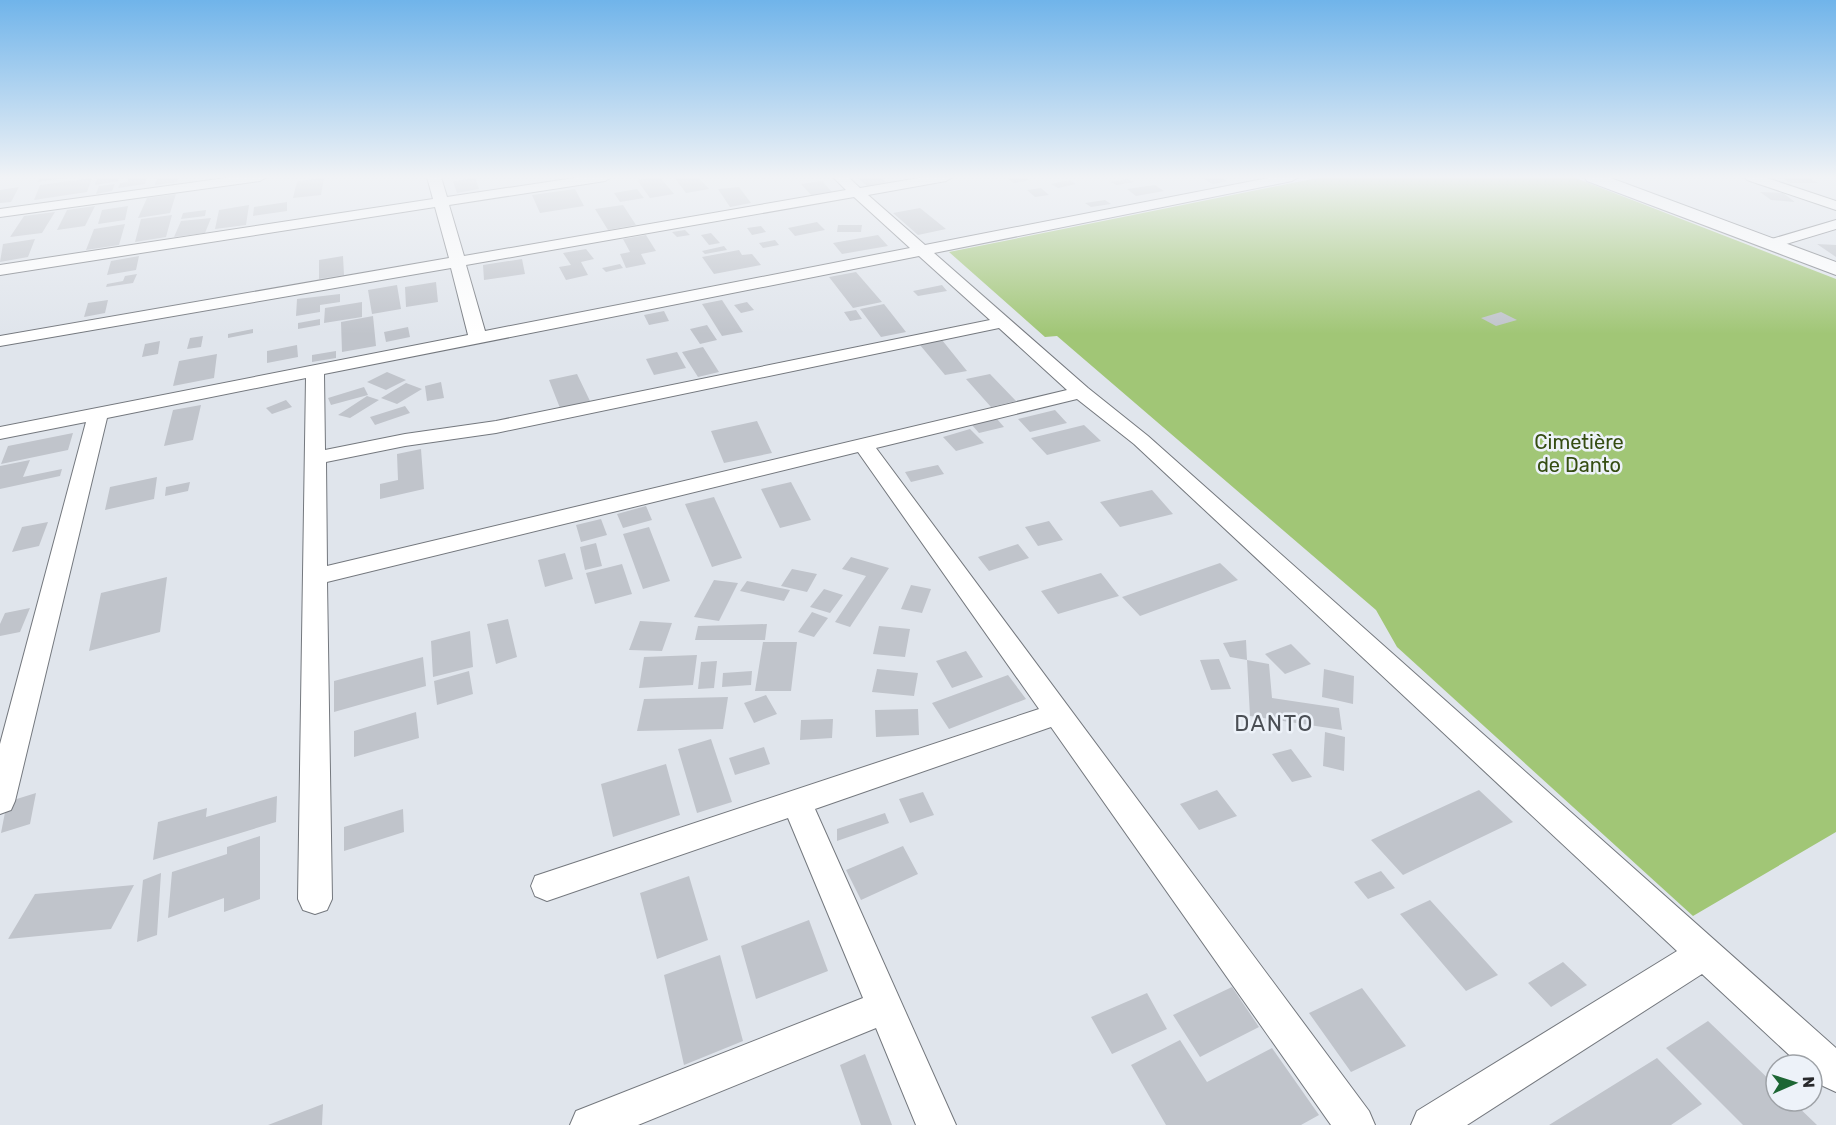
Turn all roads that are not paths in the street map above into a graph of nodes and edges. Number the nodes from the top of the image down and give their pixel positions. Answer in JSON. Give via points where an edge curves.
{"nodes":[{"id":1,"x":263,"y":230,"type":"edge"},
{"id":2,"x":448,"y":230,"type":"edge"},
{"id":3,"x":620,"y":230,"type":"edge"},
{"id":4,"x":899,"y":230,"type":"edge"},
{"id":5,"x":1026,"y":230,"type":"edge"},
{"id":6,"x":1732,"y":230,"type":"edge"},
{"id":7,"x":1818,"y":230,"type":"edge"},
{"id":8,"x":1770,"y":244,"type":"junction"},
{"id":9,"x":922,"y":250,"type":"junction"},
{"id":10,"x":457,"y":262,"type":"junction"},
{"id":11,"x":1836,"y":269,"type":"edge"},
{"id":12,"x":0,"y":270,"type":"edge"},
{"id":13,"x":1003,"y":322,"type":"junction"},
{"id":14,"x":478,"y":337,"type":"junction"},
{"id":15,"x":0,"y":341,"type":"edge"},
{"id":16,"x":315,"y":370,"type":"junction"},
{"id":17,"x":1081,"y":392,"type":"junction"},
{"id":18,"x":98,"y":413,"type":"junction"},
{"id":19,"x":0,"y":433,"type":"edge"},
{"id":20,"x":863,"y":445,"type":"junction"},
{"id":21,"x":315,"y":458,"type":"junction"},
{"id":22,"x":315,"y":578,"type":"junction"},
{"id":23,"x":1058,"y":714,"type":"junction"},
{"id":24,"x":0,"y":801,"type":"edge"},
{"id":25,"x":797,"y":802,"type":"junction"},
{"id":26,"x":547,"y":886,"type":"dead end"},
{"id":27,"x":315,"y":899,"type":"dead end"},
{"id":28,"x":1704,"y":953,"type":"junction"},
{"id":29,"x":885,"y":1007,"type":"junction"},
{"id":30,"x":1836,"y":1073,"type":"edge"},
{"id":31,"x":590,"y":1125,"type":"edge"},
{"id":32,"x":936,"y":1125,"type":"edge"},
{"id":33,"x":1355,"y":1125,"type":"edge"},
{"id":34,"x":1431,"y":1125,"type":"edge"}],
"edges":[{"from":1,"to":12,"type":"street"},
{"from":2,"to":10,"type":"street"},
{"from":3,"to":10,"type":"street"},
{"from":4,"to":9,"type":"street"},
{"from":5,"to":9,"type":"street"},
{"from":6,"to":8,"type":"street"},
{"from":7,"to":8,"type":"street"},
{"from":8,"to":11,"type":"street"},
{"from":9,"to":13,"type":"street"},
{"from":9,"to":14,"type":"street"},
{"from":10,"to":14,"type":"street"},
{"from":10,"to":15,"type":"street"},
{"from":13,"to":17,"type":"street"},
{"from":13,"to":21,"type":"street","via":[[507,425]]},
{"from":14,"to":16,"type":"street"},
{"from":16,"to":18,"type":"street"},
{"from":16,"to":21,"type":"street"},
{"from":17,"to":20,"type":"street"},
{"from":17,"to":28,"type":"street","via":[[1141,440]]},
{"from":18,"to":19,"type":"street"},
{"from":18,"to":24,"type":"street"},
{"from":20,"to":22,"type":"street"},
{"from":20,"to":23,"type":"street"},
{"from":21,"to":22,"type":"street"},
{"from":22,"to":27,"type":"street"},
{"from":23,"to":25,"type":"street"},
{"from":23,"to":33,"type":"street"},
{"from":25,"to":26,"type":"street"},
{"from":25,"to":29,"type":"street"},
{"from":28,"to":30,"type":"street"},
{"from":28,"to":34,"type":"street"},
{"from":29,"to":31,"type":"street"},
{"from":29,"to":32,"type":"street"}]}
